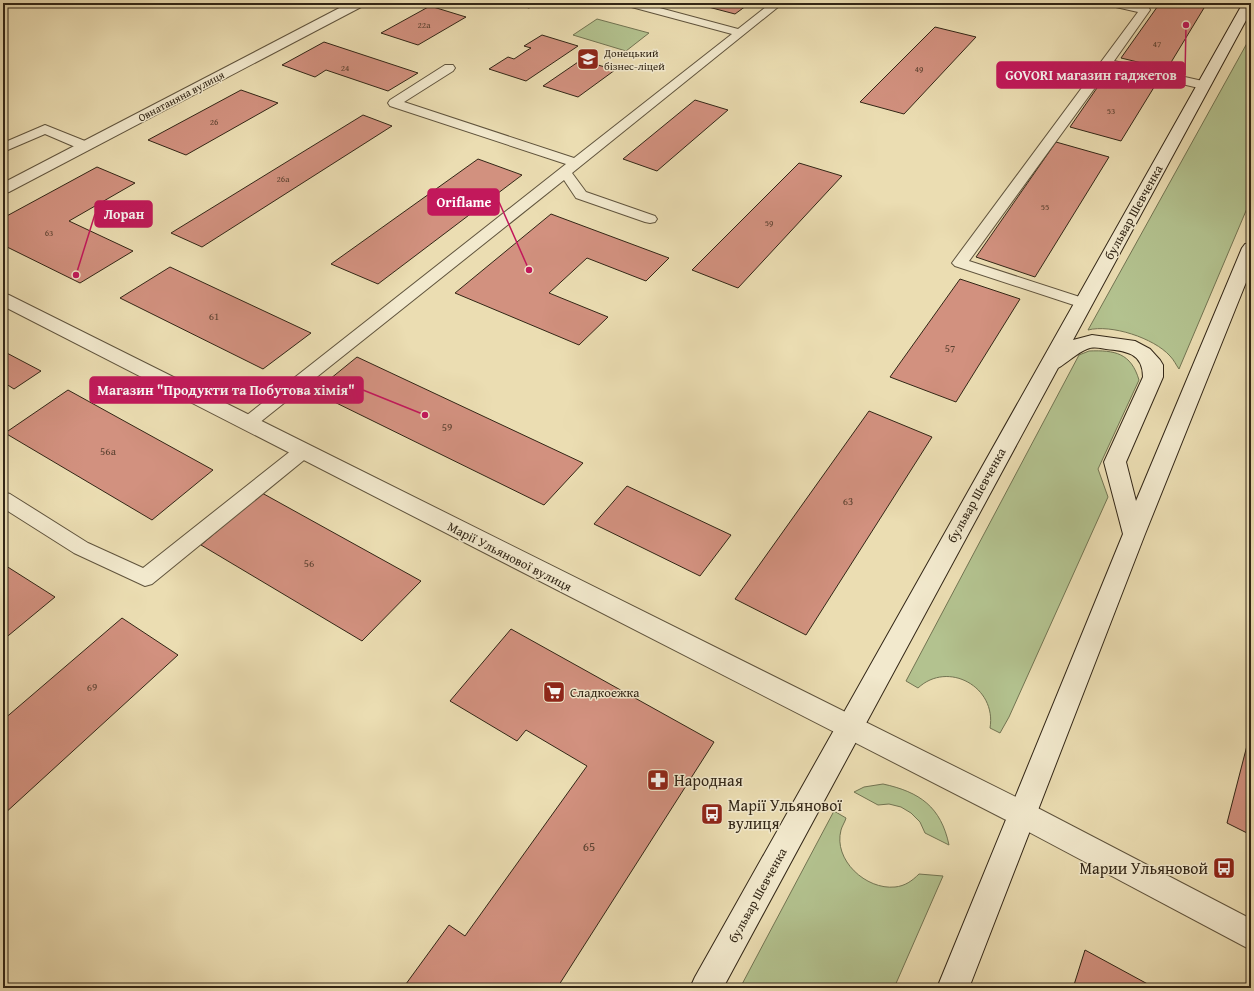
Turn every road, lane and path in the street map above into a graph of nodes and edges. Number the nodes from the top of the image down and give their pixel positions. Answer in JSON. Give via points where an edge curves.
{"nodes":[{"id":1,"x":359,"y":3,"type":"edge"},
{"id":2,"x":628,"y":3,"type":"edge"},
{"id":3,"x":778,"y":3,"type":"edge"},
{"id":4,"x":1111,"y":3,"type":"edge"},
{"id":5,"x":1249,"y":3,"type":"edge"},
{"id":6,"x":741,"y":33,"type":"junction"},
{"id":7,"x":1107,"y":62,"type":"junction"},
{"id":8,"x":449,"y":68,"type":"dead end"},
{"id":9,"x":1204,"y":85,"type":"junction"},
{"id":10,"x":85,"y":146,"type":"junction"},
{"id":11,"x":3,"y":148,"type":"edge"},
{"id":12,"x":576,"y":163,"type":"junction"},
{"id":13,"x":565,"y":172,"type":"junction"},
{"id":14,"x":3,"y":189,"type":"edge"},
{"id":15,"x":650,"y":219,"type":"dead end"},
{"id":16,"x":1251,"y":248,"type":"edge"},
{"id":17,"x":3,"y":299,"type":"edge"},
{"id":18,"x":1083,"y":303,"type":"junction"},
{"id":19,"x":1047,"y":366,"type":"junction"},
{"id":20,"x":248,"y":423,"type":"junction"},
{"id":21,"x":303,"y":451,"type":"junction"},
{"id":22,"x":3,"y":499,"type":"edge"},
{"id":23,"x":1134,"y":534,"type":"junction"},
{"id":24,"x":849,"y":726,"type":"junction"},
{"id":25,"x":1022,"y":814,"type":"junction"},
{"id":26,"x":1251,"y":935,"type":"edge"},
{"id":27,"x":706,"y":988,"type":"edge"},
{"id":28,"x":953,"y":988,"type":"edge"}],
"edges":[{"from":1,"to":10,"type":"main road","name":"Овнатаняна вулиця"},
{"from":2,"to":6,"type":"lane"},
{"from":3,"to":6,"type":"lane"},
{"from":4,"to":7,"type":"lane","via":[[1145,10]]},
{"from":5,"to":9,"type":"main road","name":"бульвар Шевченка"},
{"from":6,"to":12,"type":"lane"},
{"from":7,"to":9,"type":"lane"},
{"from":7,"to":18,"type":"lane","via":[[960,263]]},
{"from":8,"to":12,"type":"lane","via":[[394,103]]},
{"from":9,"to":18,"type":"main road","name":"бульвар Шевченка"},
{"from":10,"to":11,"type":"lane","via":[[45,129]]},
{"from":10,"to":14,"type":"main road","name":"Овнатаняна вулиця"},
{"from":12,"to":13,"type":"lane"},
{"from":13,"to":15,"type":"lane","via":[[581,195]]},
{"from":13,"to":20,"type":"lane"},
{"from":16,"to":23,"type":"main road"},
{"from":17,"to":20,"type":"main road","name":"Марії Ульянової вулиця"},
{"from":18,"to":19,"type":"main road","name":"бульвар Шевченка"},
{"from":19,"to":23,"type":"main road","via":[[1079,345],[1092,341],[1128,345],[1142,353],[1153,365],[1152,377],[1115,462]]},
{"from":19,"to":24,"type":"main road","name":"бульвар Шевченка"},
{"from":20,"to":21,"type":"main road","name":"Марії Ульянової вулиця"},
{"from":21,"to":22,"type":"lane","via":[[145,578],[81,548]]},
{"from":21,"to":24,"type":"main road","name":"Марії Ульянової вулиця"},
{"from":23,"to":25,"type":"main road"},
{"from":24,"to":25,"type":"main road","name":"Марії Ульянової вулиця"},
{"from":24,"to":27,"type":"main road","name":"бульвар Шевченка"},
{"from":25,"to":26,"type":"main road","name":"Марії Ульянової вулиця"},
{"from":25,"to":28,"type":"main road"}]}
